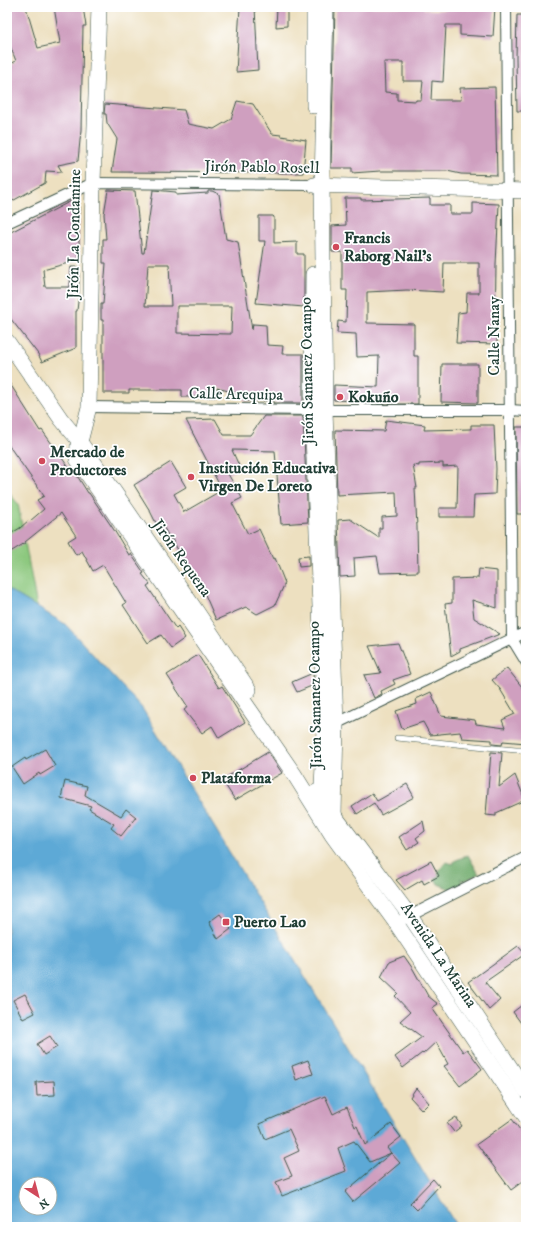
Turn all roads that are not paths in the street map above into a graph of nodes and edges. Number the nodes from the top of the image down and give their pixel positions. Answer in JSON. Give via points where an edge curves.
{"nodes":[{"id":1,"x":99,"y":7,"type":"edge"},
{"id":2,"x":314,"y":7,"type":"edge"},
{"id":3,"x":326,"y":7,"type":"edge"},
{"id":4,"x":506,"y":7,"type":"edge"},
{"id":5,"x":93,"y":183,"type":"junction"},
{"id":6,"x":318,"y":186,"type":"junction"},
{"id":7,"x":508,"y":190,"type":"junction"},
{"id":8,"x":526,"y":191,"type":"edge"},
{"id":9,"x":7,"y":223,"type":"edge"},
{"id":10,"x":7,"y":341,"type":"edge"},
{"id":11,"x":89,"y":407,"type":"junction"},
{"id":12,"x":319,"y":410,"type":"junction"},
{"id":13,"x":510,"y":410,"type":"junction"},
{"id":14,"x":526,"y":411,"type":"edge"},
{"id":15,"x":80,"y":442,"type":"junction"},
{"id":16,"x":77,"y":459,"type":"joint"},
{"id":17,"x":190,"y":612,"type":"junction"},
{"id":18,"x":526,"y":632,"type":"edge"},
{"id":19,"x":512,"y":639,"type":"junction"},
{"id":20,"x":526,"y":662,"type":"edge"},
{"id":21,"x":331,"y":726,"type":"junction"},
{"id":22,"x":397,"y":738,"type":"dead end"},
{"id":23,"x":526,"y":750,"type":"edge"},
{"id":24,"x":321,"y":800,"type":"junction"},
{"id":25,"x":328,"y":820,"type":"junction"},
{"id":26,"x":526,"y":857,"type":"edge"},
{"id":27,"x":410,"y":916,"type":"junction"},
{"id":28,"x":396,"y":923,"type":"junction"},
{"id":29,"x":526,"y":1091,"type":"edge"},
{"id":30,"x":526,"y":1117,"type":"edge"}],
"edges":[{"from":1,"to":5,"type":"main road","name":"Jirón La Condamine"},
{"from":2,"to":6,"type":"main road","name":"Jirón Samanez Ocampo"},
{"from":3,"to":6,"type":"main road","name":"Jirón Samanez Ocampo"},
{"from":4,"to":7,"type":"street","name":"Calle Nanay"},
{"from":5,"to":6,"type":"street","name":"Jirón Pablo Rosell"},
{"from":5,"to":9,"type":"street","name":"Jirón Pablo Rosell"},
{"from":5,"to":11,"type":"main road","name":"Jirón La Condamine"},
{"from":6,"to":7,"type":"main road","name":"Jirón Pablo Rosell"},
{"from":6,"to":12,"type":"main road","name":"Jirón Samanez Ocampo"},
{"from":7,"to":8,"type":"main road","name":"Jirón Pablo Rosell"},
{"from":7,"to":13,"type":"street","name":"Calle Nanay"},
{"from":10,"to":15,"type":"main road","name":"Jirón Requena"},
{"from":11,"to":12,"type":"street","name":"Calle Arequipa"},
{"from":11,"to":15,"type":"main road","name":"Jirón La Condamine"},
{"from":12,"to":13,"type":"street","name":"Calle Arequipa"},
{"from":12,"to":21,"type":"main road","name":"Jirón Samanez Ocampo"},
{"from":13,"to":14,"type":"street","name":"Calle Arequipa"},
{"from":13,"to":19,"type":"street","name":"Calle Nanay"},
{"from":15,"to":16,"type":"main road","name":"Jirón La Condamine"},
{"from":15,"to":17,"type":"main road","name":"Jirón Requena"},
{"from":16,"to":17,"type":"main road","name":"Jirón Requena"},
{"from":17,"to":24,"type":"main road","name":"Jirón Requena"},
{"from":17,"to":25,"type":"main road","name":"Jirón Requena","via":[[294,774]]},
{"from":18,"to":19,"type":"street"},
{"from":19,"to":20,"type":"street"},
{"from":19,"to":21,"type":"street"},
{"from":21,"to":24,"type":"main road","name":"Jirón Samanez Ocampo"},
{"from":21,"to":25,"type":"main road","name":"Jirón Samanez Ocampo"},
{"from":22,"to":23,"type":"lane"},
{"from":24,"to":25,"type":"main road","name":"Jirón Samanez Ocampo"},
{"from":25,"to":27,"type":"main road","name":"Avenida La Marina"},
{"from":25,"to":28,"type":"main road","name":"Avenida La Marina"},
{"from":26,"to":27,"type":"street"},
{"from":27,"to":28,"type":"street"},
{"from":27,"to":29,"type":"main road","name":"Avenida La Marina"},
{"from":28,"to":30,"type":"main road","name":"Avenida La Marina"}]}
